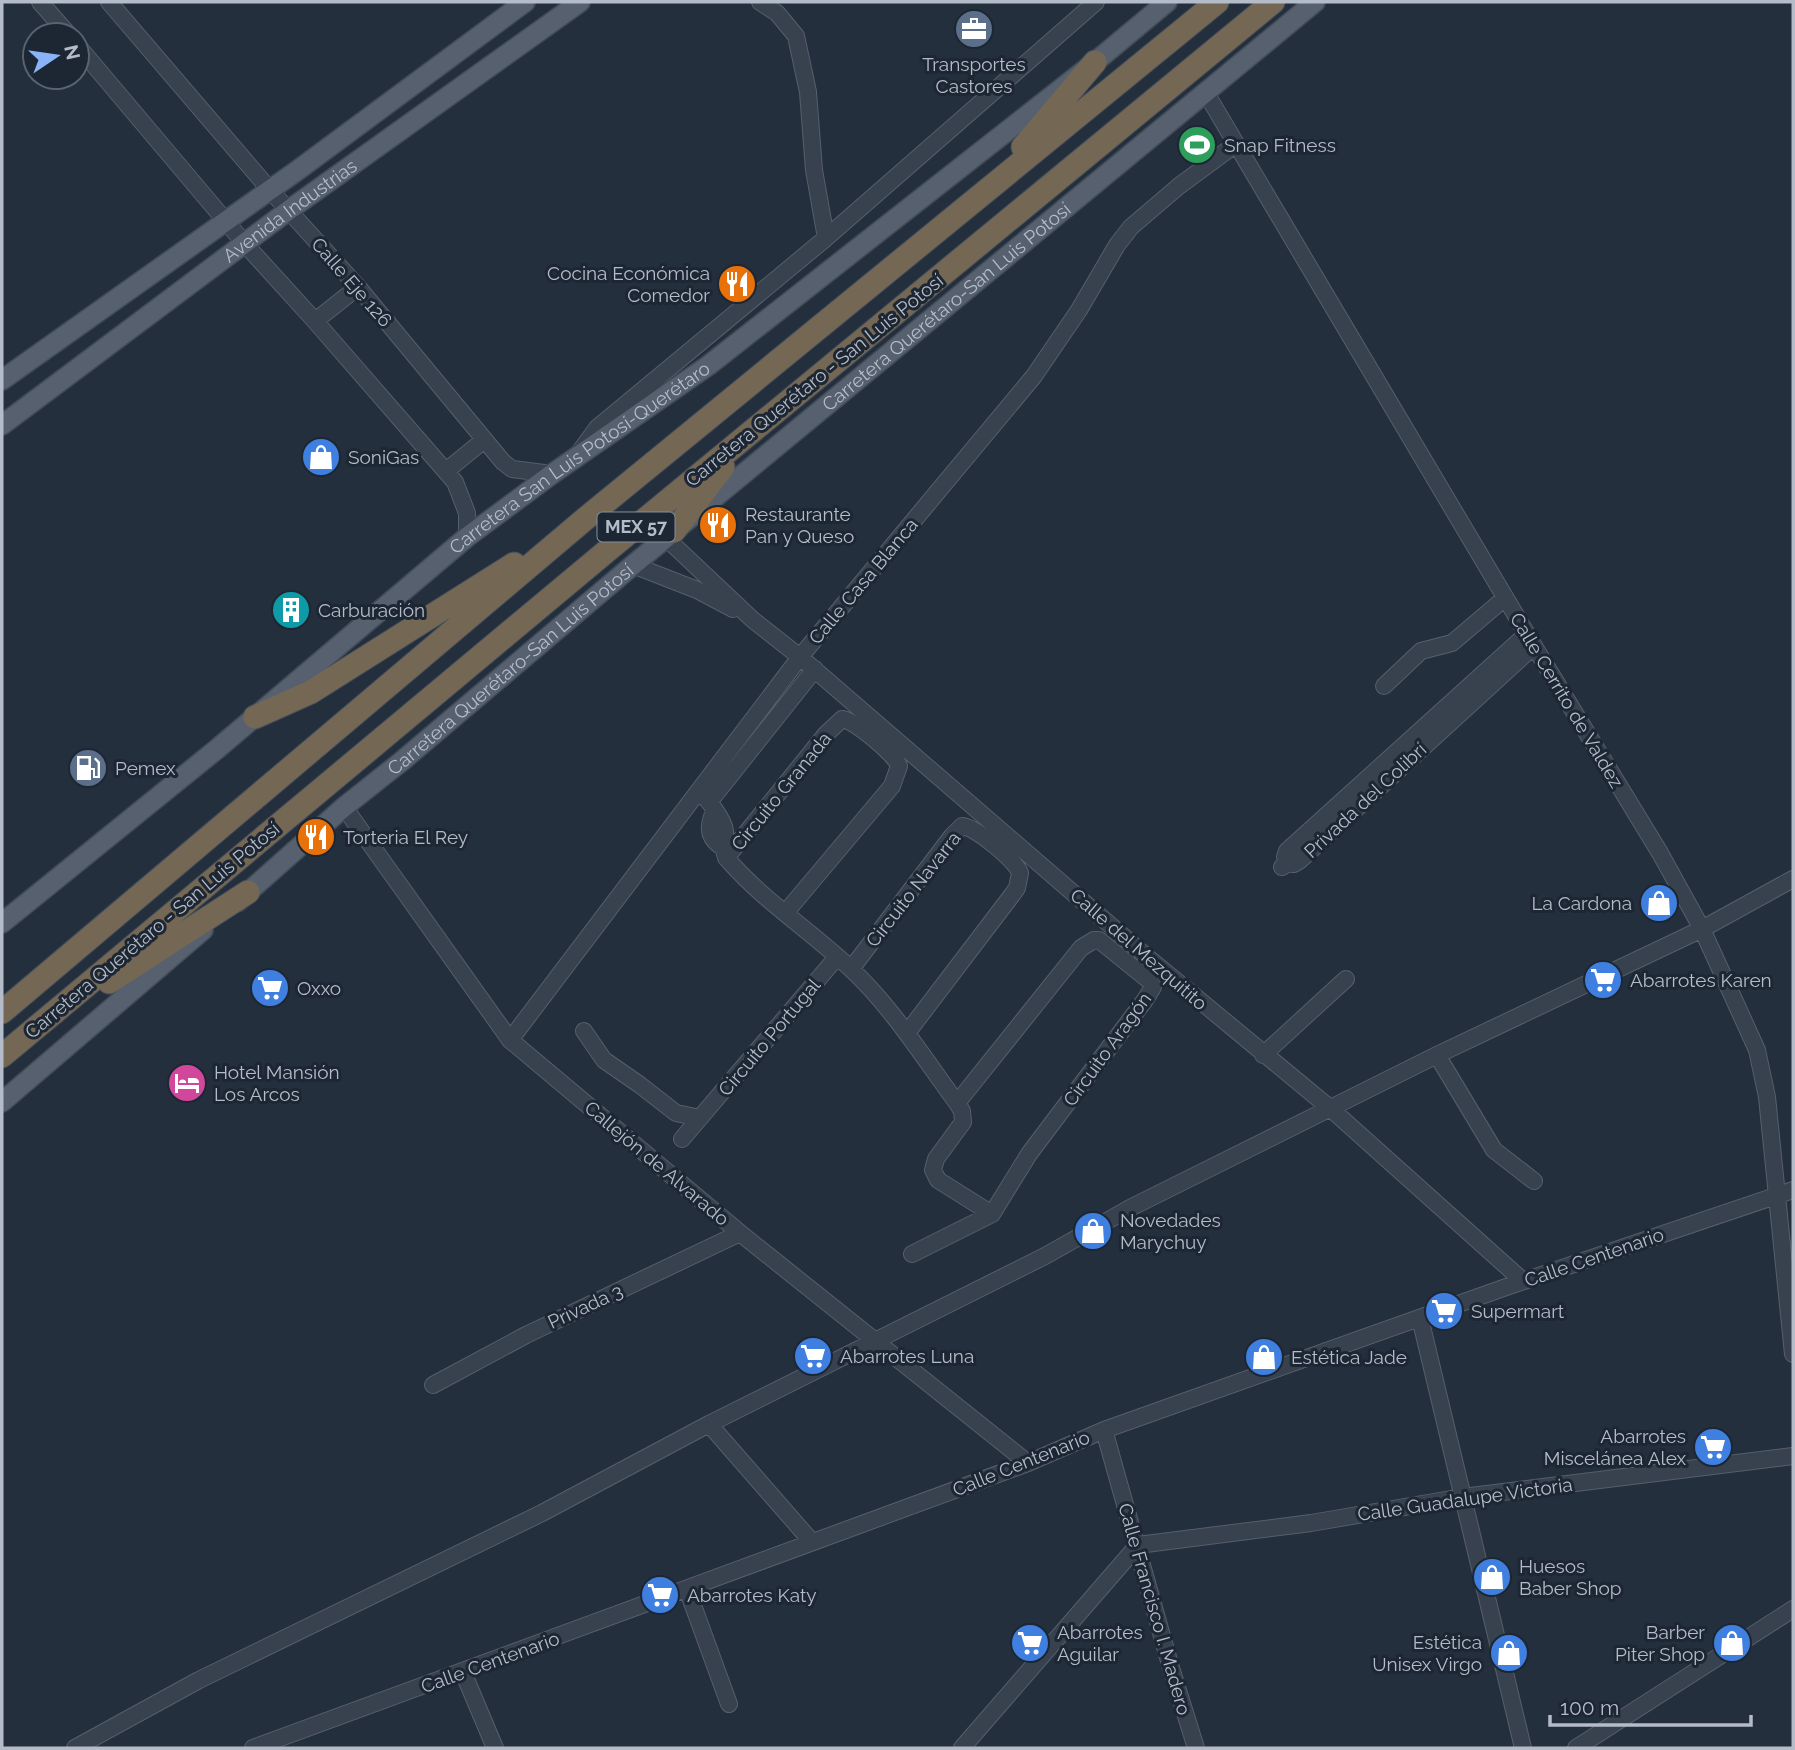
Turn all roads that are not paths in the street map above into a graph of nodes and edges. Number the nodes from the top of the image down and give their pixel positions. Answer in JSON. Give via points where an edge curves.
{"nodes":[{"id":1,"x":40,"y":2,"type":"edge"},
{"id":2,"x":109,"y":2,"type":"edge"},
{"id":3,"x":525,"y":2,"type":"edge"},
{"id":4,"x":580,"y":2,"type":"edge"},
{"id":5,"x":760,"y":2,"type":"edge"},
{"id":6,"x":1096,"y":2,"type":"edge"},
{"id":7,"x":1167,"y":2,"type":"edge"},
{"id":8,"x":1217,"y":2,"type":"edge"},
{"id":9,"x":1273,"y":2,"type":"edge"},
{"id":10,"x":1315,"y":2,"type":"edge"},
{"id":11,"x":57,"y":21,"type":"edge"},
{"id":12,"x":91,"y":61,"type":"edge"},
{"id":13,"x":1095,"y":62,"type":"junction"},
{"id":14,"x":1206,"y":93,"type":"junction"},
{"id":15,"x":1236,"y":144,"type":"junction"},
{"id":16,"x":270,"y":190,"type":"junction"},
{"id":17,"x":982,"y":194,"type":"junction"},
{"id":18,"x":289,"y":210,"type":"junction"},
{"id":19,"x":227,"y":220,"type":"junction"},
{"id":20,"x":826,"y":238,"type":"junction"},
{"id":21,"x":245,"y":244,"type":"junction"},
{"id":22,"x":358,"y":287,"type":"junction"},
{"id":23,"x":315,"y":321,"type":"junction"},
{"id":24,"x":2,"y":380,"type":"edge"},
{"id":25,"x":2,"y":425,"type":"edge"},
{"id":26,"x":748,"y":435,"type":"junction"},
{"id":27,"x":484,"y":440,"type":"junction"},
{"id":28,"x":576,"y":457,"type":"junction"},
{"id":29,"x":446,"y":471,"type":"junction"},
{"id":30,"x":552,"y":474,"type":"junction"},
{"id":31,"x":585,"y":519,"type":"junction"},
{"id":32,"x":670,"y":534,"type":"junction"},
{"id":33,"x":467,"y":537,"type":"junction"},
{"id":34,"x":633,"y":565,"type":"junction"},
{"id":35,"x":1505,"y":598,"type":"junction"},
{"id":36,"x":754,"y":620,"type":"junction"},
{"id":37,"x":1530,"y":640,"type":"junction"},
{"id":38,"x":800,"y":657,"type":"junction"},
{"id":39,"x":815,"y":669,"type":"junction"},
{"id":40,"x":1384,"y":686,"type":"dead end"},
{"id":41,"x":255,"y":717,"type":"junction"},
{"id":42,"x":708,"y":802,"type":"junction"},
{"id":43,"x":344,"y":807,"type":"junction"},
{"id":44,"x":724,"y":852,"type":"junction"},
{"id":45,"x":1285,"y":865,"type":"dead end"},
{"id":46,"x":1793,"y":879,"type":"edge"},
{"id":47,"x":248,"y":892,"type":"junction"},
{"id":48,"x":786,"y":912,"type":"junction"},
{"id":49,"x":2,"y":923,"type":"edge"},
{"id":50,"x":1702,"y":929,"type":"junction"},
{"id":51,"x":837,"y":957,"type":"junction"},
{"id":52,"x":851,"y":969,"type":"junction"},
{"id":53,"x":1346,"y":979,"type":"dead end"},
{"id":54,"x":2,"y":1012,"type":"edge"},
{"id":55,"x":584,"y":1031,"type":"dead end"},
{"id":56,"x":907,"y":1033,"type":"junction"},
{"id":57,"x":24,"y":1037,"type":"junction"},
{"id":58,"x":510,"y":1040,"type":"junction"},
{"id":59,"x":1264,"y":1055,"type":"junction"},
{"id":60,"x":1437,"y":1055,"type":"junction"},
{"id":61,"x":2,"y":1056,"type":"edge"},
{"id":62,"x":2,"y":1102,"type":"edge"},
{"id":63,"x":957,"y":1103,"type":"junction"},
{"id":64,"x":1331,"y":1109,"type":"junction"},
{"id":65,"x":701,"y":1118,"type":"junction"},
{"id":66,"x":682,"y":1139,"type":"dead end"},
{"id":67,"x":1534,"y":1181,"type":"dead end"},
{"id":68,"x":1785,"y":1192,"type":"edge"},
{"id":69,"x":992,"y":1214,"type":"junction"},
{"id":70,"x":740,"y":1233,"type":"junction"},
{"id":71,"x":912,"y":1254,"type":"dead end"},
{"id":72,"x":1523,"y":1282,"type":"junction"},
{"id":73,"x":1420,"y":1318,"type":"junction"},
{"id":74,"x":876,"y":1341,"type":"junction"},
{"id":75,"x":1793,"y":1354,"type":"edge"},
{"id":76,"x":433,"y":1385,"type":"dead end"},
{"id":77,"x":709,"y":1423,"type":"junction"},
{"id":78,"x":1104,"y":1430,"type":"junction"},
{"id":79,"x":1793,"y":1456,"type":"edge"},
{"id":80,"x":1028,"y":1463,"type":"junction"},
{"id":81,"x":1463,"y":1497,"type":"junction"},
{"id":82,"x":811,"y":1542,"type":"junction"},
{"id":83,"x":1138,"y":1545,"type":"junction"},
{"id":84,"x":687,"y":1589,"type":"junction"},
{"id":85,"x":1793,"y":1609,"type":"edge"},
{"id":86,"x":463,"y":1672,"type":"junction"},
{"id":87,"x":729,"y":1704,"type":"dead end"},
{"id":88,"x":75,"y":1748,"type":"edge"},
{"id":89,"x":253,"y":1748,"type":"edge"},
{"id":90,"x":495,"y":1748,"type":"edge"},
{"id":91,"x":961,"y":1748,"type":"edge"},
{"id":92,"x":1196,"y":1748,"type":"edge"},
{"id":93,"x":1523,"y":1748,"type":"edge"},
{"id":94,"x":1576,"y":1748,"type":"edge"}],
"edges":[{"from":1,"to":11,"type":"street"},
{"from":2,"to":16,"type":"street","name":"Calle Eje 126"},
{"from":3,"to":16,"type":"main road","name":"Avenida Industrias"},
{"from":4,"to":18,"type":"main road","name":"Avenida Industrias"},
{"from":5,"to":20,"type":"street","via":[[777,13],[796,36],[808,92],[814,170]]},
{"from":6,"to":20,"type":"street"},
{"from":7,"to":13,"type":"main road","name":"Carretera San Luis Potosí-Querétaro"},
{"from":8,"to":17,"type":"highway","name":"Carretera Querétaro - San Luis Potosí","number":"MEX 57"},
{"from":9,"to":26,"type":"highway","name":"Carretera Querétaro - San Luis Potosí","number":"MEX 57"},
{"from":10,"to":14,"type":"main road","name":"Carretera Querétaro-San Luis Potosí"},
{"from":12,"to":19,"type":"street"},
{"from":13,"to":17,"type":"highway"},
{"from":13,"to":28,"type":"main road","name":"Carretera San Luis Potosí-Querétaro","via":[[709,365]]},
{"from":14,"to":15,"type":"street","name":"Calle Cerrito de Valdez"},
{"from":14,"to":32,"type":"main road","name":"Carretera Querétaro-San Luis Potosí"},
{"from":15,"to":35,"type":"street","name":"Calle Cerrito de Valdez"},
{"from":15,"to":38,"type":"street","name":"Calle Casa Blanca","via":[[1131,227],[1034,376]]},
{"from":16,"to":18,"type":"street","name":"Calle Eje 126"},
{"from":16,"to":19,"type":"main road","name":"Avenida Industrias"},
{"from":17,"to":31,"type":"highway","name":"Carretera Querétaro - San Luis Potosí","number":"MEX 57"},
{"from":18,"to":21,"type":"main road","name":"Avenida Industrias"},
{"from":18,"to":22,"type":"street","name":"Calle Eje 126"},
{"from":19,"to":21,"type":"street"},
{"from":19,"to":24,"type":"main road","name":"Avenida Industrias"},
{"from":20,"to":28,"type":"street","via":[[597,428]]},
{"from":21,"to":23,"type":"street"},
{"from":21,"to":25,"type":"main road","name":"Avenida Industrias"},
{"from":22,"to":23,"type":"street"},
{"from":22,"to":27,"type":"street","name":"Calle Eje 126"},
{"from":23,"to":29,"type":"street"},
{"from":26,"to":32,"type":"highway"},
{"from":26,"to":57,"type":"highway","name":"Carretera Querétaro - San Luis Potosí","number":"MEX 57"},
{"from":27,"to":29,"type":"street"},
{"from":27,"to":30,"type":"street","name":"Calle Eje 126","via":[[512,469]]},
{"from":28,"to":30,"type":"main road","name":"Carretera San Luis Potosí-Querétaro"},
{"from":29,"to":33,"type":"street","via":[[467,513]]},
{"from":30,"to":33,"type":"main road","name":"Carretera San Luis Potosí-Querétaro"},
{"from":31,"to":41,"type":"highway","via":[[311,691]]},
{"from":31,"to":54,"type":"highway","name":"Carretera Querétaro - San Luis Potosí","number":"MEX 57"},
{"from":32,"to":34,"type":"main road","name":"Carretera Querétaro-San Luis Potosí"},
{"from":32,"to":36,"type":"street","name":"Calle del Mezquitito"},
{"from":33,"to":41,"type":"main road","name":"Carretera San Luis Potosí-Querétaro"},
{"from":34,"to":36,"type":"street","name":"Calle del Mezquitito","via":[[697,590]]},
{"from":34,"to":43,"type":"main road","name":"Carretera Querétaro-San Luis Potosí"},
{"from":35,"to":37,"type":"street","name":"Calle Cerrito de Valdez"},
{"from":35,"to":40,"type":"street","via":[[1452,643],[1422,652]]},
{"from":36,"to":38,"type":"street","name":"Calle del Mezquitito"},
{"from":37,"to":45,"type":"street","name":"Privada del Colibrí","via":[[1325,826],[1287,851]]},
{"from":37,"to":50,"type":"street","name":"Calle Cerrito de Valdez"},
{"from":38,"to":39,"type":"street","name":"Calle del Mezquitito"},
{"from":38,"to":42,"type":"street","name":"Calle Casa Blanca"},
{"from":39,"to":42,"type":"street"},
{"from":39,"to":59,"type":"street","name":"Calle del Mezquitito"},
{"from":41,"to":49,"type":"main road","name":"Carretera San Luis Potosí-Querétaro"},
{"from":42,"to":44,"type":"street","via":[[723,822]]},
{"from":42,"to":58,"type":"street","name":"Calle Casa Blanca"},
{"from":43,"to":47,"type":"main road","name":"Carretera Querétaro-San Luis Potosí"},
{"from":43,"to":58,"type":"street","name":"Callejón de Alvarado"},
{"from":44,"to":48,"type":"street","via":[[755,888]]},
{"from":44,"to":48,"type":"street","name":"Circuito Granada","via":[[842,719],[895,758],[899,766],[892,786]]},
{"from":46,"to":50,"type":"street"},
{"from":47,"to":57,"type":"highway"},
{"from":47,"to":62,"type":"main road","name":"Carretera Querétaro-San Luis Potosí"},
{"from":48,"to":51,"type":"street"},
{"from":50,"to":60,"type":"street"},
{"from":50,"to":68,"type":"street","name":"Calle Cerrito de Valdez","via":[[1757,1050]]},
{"from":51,"to":52,"type":"street"},
{"from":51,"to":65,"type":"street","name":"Circuito Portugal"},
{"from":52,"to":56,"type":"street"},
{"from":52,"to":56,"type":"street","name":"Circuito Navarra","via":[[962,826],[973,829],[1015,864],[1020,873],[1017,888]]},
{"from":53,"to":59,"type":"street"},
{"from":55,"to":65,"type":"street","via":[[604,1060],[676,1114]]},
{"from":56,"to":63,"type":"street"},
{"from":57,"to":61,"type":"highway","name":"Carretera Querétaro - San Luis Potosí","number":"MEX 57"},
{"from":58,"to":70,"type":"street","name":"Callejón de Alvarado"},
{"from":59,"to":64,"type":"street","name":"Calle del Mezquitito"},
{"from":60,"to":64,"type":"street"},
{"from":60,"to":67,"type":"street","via":[[1494,1150]]},
{"from":63,"to":69,"type":"street","via":[[963,1122],[933,1170],[938,1180]]},
{"from":63,"to":69,"type":"street","name":"Circuito Aragón","via":[[1081,947],[1099,940],[1151,982],[1145,1000],[1029,1154]]},
{"from":64,"to":72,"type":"street","name":"Calle del Mezquitito"},
{"from":64,"to":74,"type":"street"},
{"from":65,"to":66,"type":"street","name":"Circuito Portugal"},
{"from":68,"to":72,"type":"street","name":"Calle Centenario"},
{"from":68,"to":75,"type":"street","name":"Calle Cerrito de Valdez"},
{"from":69,"to":71,"type":"street"},
{"from":70,"to":74,"type":"street","name":"Callejón de Alvarado"},
{"from":70,"to":76,"type":"street","name":"Privada 3","via":[[526,1335]]},
{"from":72,"to":73,"type":"street","name":"Calle Centenario"},
{"from":73,"to":78,"type":"street","name":"Calle Centenario"},
{"from":73,"to":81,"type":"street"},
{"from":74,"to":77,"type":"street"},
{"from":74,"to":80,"type":"street","name":"Callejón de Alvarado"},
{"from":77,"to":82,"type":"street"},
{"from":77,"to":88,"type":"street","via":[[542,1513],[199,1681]]},
{"from":78,"to":80,"type":"street","name":"Calle Centenario"},
{"from":78,"to":83,"type":"street","name":"Calle Francisco I. Madero"},
{"from":79,"to":81,"type":"street","name":"Calle Guadalupe Victoria"},
{"from":80,"to":82,"type":"street","name":"Calle Centenario"},
{"from":81,"to":83,"type":"street","name":"Calle Guadalupe Victoria"},
{"from":81,"to":93,"type":"street"},
{"from":82,"to":84,"type":"street","name":"Calle Centenario"},
{"from":83,"to":91,"type":"street"},
{"from":83,"to":92,"type":"street","name":"Calle Francisco I. Madero"},
{"from":84,"to":86,"type":"street","name":"Calle Centenario"},
{"from":84,"to":87,"type":"street"},
{"from":85,"to":94,"type":"street"},
{"from":86,"to":89,"type":"street","name":"Calle Centenario"},
{"from":86,"to":90,"type":"street"}]}
